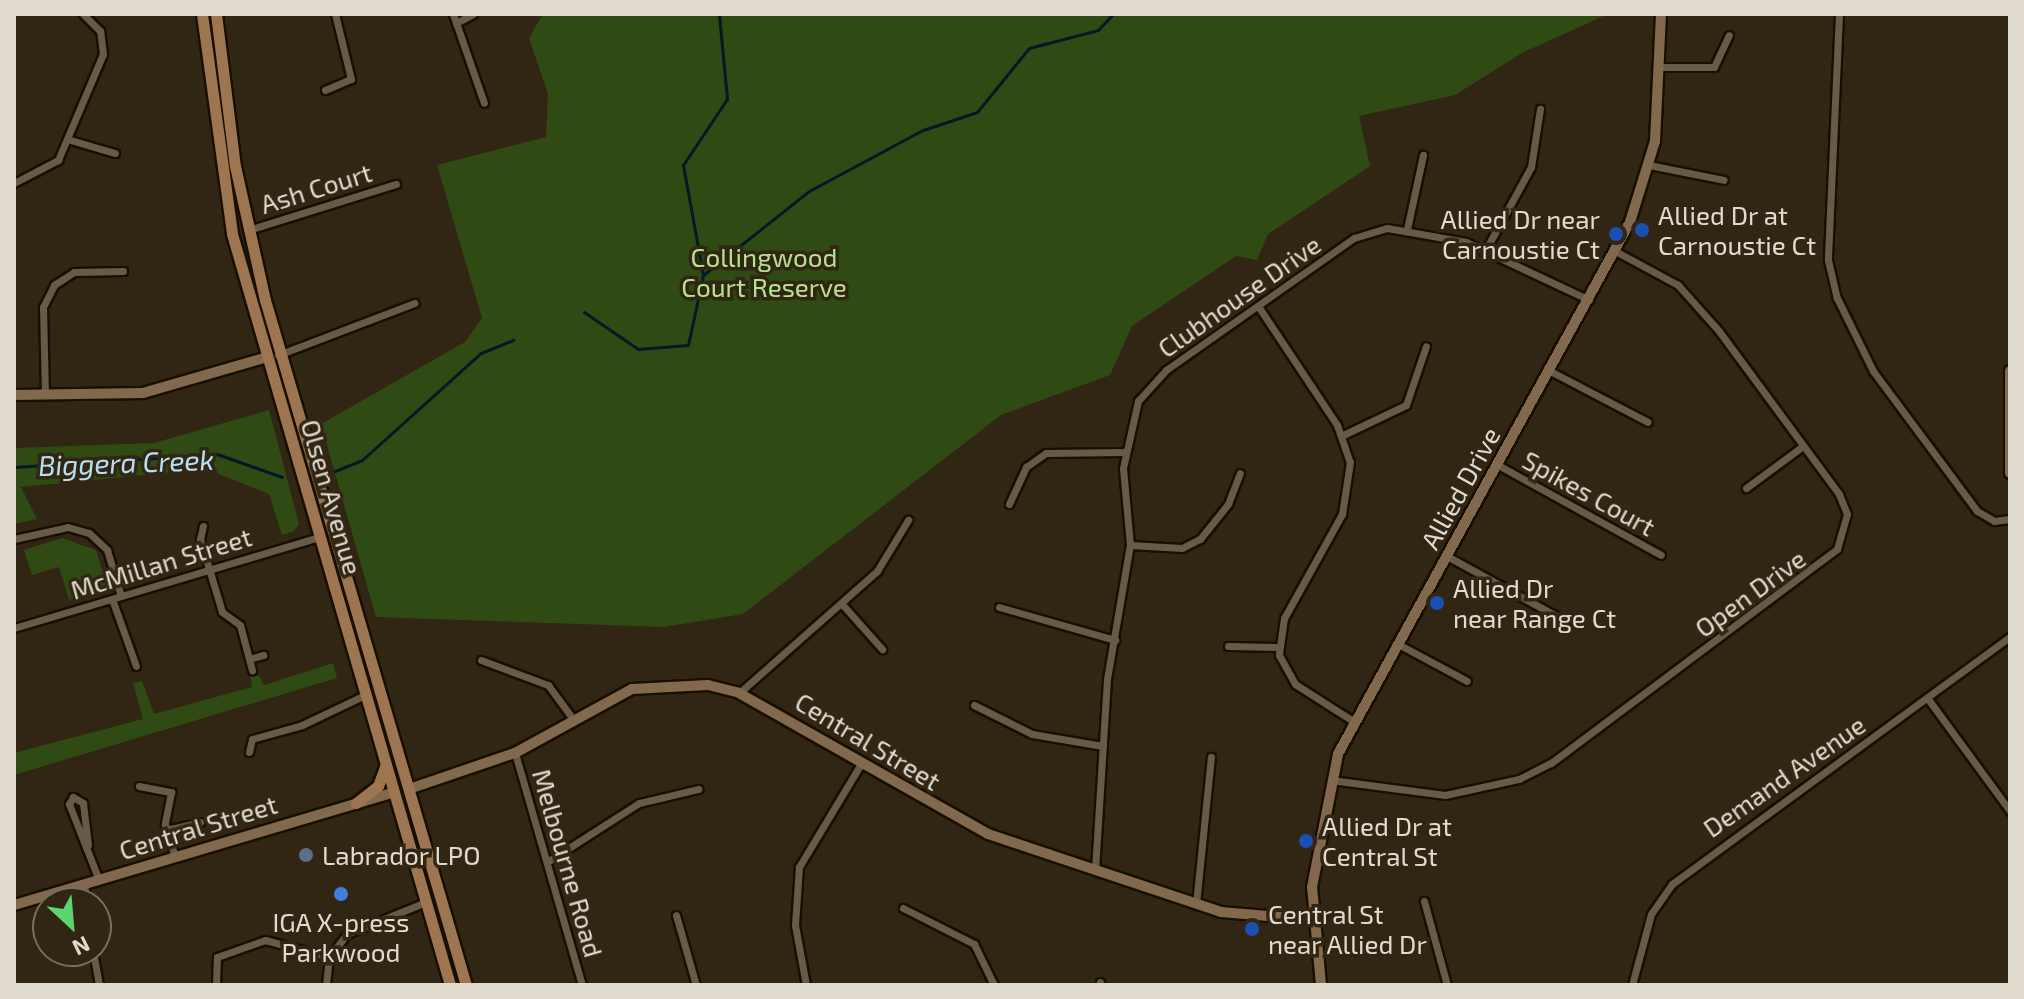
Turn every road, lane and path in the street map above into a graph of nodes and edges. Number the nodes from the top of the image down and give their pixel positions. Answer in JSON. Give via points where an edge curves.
{"nodes":[{"id":1,"x":83,"y":14,"type":"edge"},
{"id":2,"x":202,"y":14,"type":"edge"},
{"id":3,"x":216,"y":14,"type":"edge"},
{"id":4,"x":335,"y":14,"type":"edge"},
{"id":5,"x":453,"y":14,"type":"edge"},
{"id":6,"x":473,"y":14,"type":"edge"},
{"id":7,"x":1661,"y":14,"type":"edge"},
{"id":8,"x":1839,"y":14,"type":"edge"},
{"id":9,"x":456,"y":23,"type":"junction"},
{"id":10,"x":1729,"y":35,"type":"dead end"},
{"id":11,"x":1658,"y":67,"type":"junction"},
{"id":12,"x":325,"y":90,"type":"dead end"},
{"id":13,"x":484,"y":103,"type":"dead end"},
{"id":14,"x":1540,"y":109,"type":"dead end"},
{"id":15,"x":67,"y":139,"type":"junction"},
{"id":16,"x":115,"y":153,"type":"dead end"},
{"id":17,"x":1423,"y":155,"type":"dead end"},
{"id":18,"x":1649,"y":165,"type":"junction"},
{"id":19,"x":1724,"y":180,"type":"dead end"},
{"id":20,"x":14,"y":183,"type":"edge"},
{"id":21,"x":396,"y":184,"type":"dead end"},
{"id":22,"x":1407,"y":229,"type":"junction"},
{"id":23,"x":248,"y":230,"type":"junction"},
{"id":24,"x":1485,"y":251,"type":"junction"},
{"id":25,"x":1615,"y":251,"type":"junction"},
{"id":26,"x":123,"y":271,"type":"dead end"},
{"id":27,"x":1589,"y":300,"type":"junction"},
{"id":28,"x":414,"y":303,"type":"dead end"},
{"id":29,"x":1258,"y":306,"type":"junction"},
{"id":30,"x":1426,"y":346,"type":"dead end"},
{"id":31,"x":282,"y":354,"type":"junction"},
{"id":32,"x":268,"y":357,"type":"junction"},
{"id":33,"x":1550,"y":371,"type":"junction"},
{"id":34,"x":2010,"y":371,"type":"edge"},
{"id":35,"x":14,"y":395,"type":"edge"},
{"id":36,"x":45,"y":395,"type":"junction"},
{"id":37,"x":1648,"y":422,"type":"dead end"},
{"id":38,"x":1341,"y":436,"type":"junction"},
{"id":39,"x":1803,"y":446,"type":"junction"},
{"id":40,"x":1125,"y":452,"type":"junction"},
{"id":41,"x":1498,"y":465,"type":"junction"},
{"id":42,"x":1240,"y":473,"type":"dead end"},
{"id":43,"x":2010,"y":473,"type":"edge"},
{"id":44,"x":1746,"y":488,"type":"dead end"},
{"id":45,"x":1009,"y":504,"type":"dead end"},
{"id":46,"x":2010,"y":519,"type":"edge"},
{"id":47,"x":908,"y":520,"type":"dead end"},
{"id":48,"x":203,"y":526,"type":"dead end"},
{"id":49,"x":319,"y":537,"type":"junction"},
{"id":50,"x":14,"y":539,"type":"edge"},
{"id":51,"x":1130,"y":545,"type":"junction"},
{"id":52,"x":1661,"y":555,"type":"dead end"},
{"id":53,"x":1447,"y":556,"type":"junction"},
{"id":54,"x":208,"y":570,"type":"junction"},
{"id":55,"x":116,"y":597,"type":"junction"},
{"id":56,"x":841,"y":603,"type":"junction"},
{"id":57,"x":999,"y":607,"type":"dead end"},
{"id":58,"x":1567,"y":622,"type":"dead end"},
{"id":59,"x":14,"y":628,"type":"edge"},
{"id":60,"x":2010,"y":637,"type":"edge"},
{"id":61,"x":1115,"y":640,"type":"junction"},
{"id":62,"x":1398,"y":644,"type":"junction"},
{"id":63,"x":1228,"y":646,"type":"dead end"},
{"id":64,"x":1277,"y":647,"type":"junction"},
{"id":65,"x":882,"y":649,"type":"dead end"},
{"id":66,"x":263,"y":655,"type":"dead end"},
{"id":67,"x":249,"y":659,"type":"junction"},
{"id":68,"x":481,"y":660,"type":"dead end"},
{"id":69,"x":136,"y":666,"type":"dead end"},
{"id":70,"x":252,"y":670,"type":"dead end"},
{"id":71,"x":1467,"y":681,"type":"dead end"},
{"id":72,"x":739,"y":693,"type":"junction"},
{"id":73,"x":365,"y":695,"type":"junction"},
{"id":74,"x":1928,"y":699,"type":"junction"},
{"id":75,"x":974,"y":705,"type":"dead end"},
{"id":76,"x":573,"y":719,"type":"junction"},
{"id":77,"x":1356,"y":723,"type":"junction"},
{"id":78,"x":1103,"y":746,"type":"junction"},
{"id":79,"x":249,"y":752,"type":"dead end"},
{"id":80,"x":515,"y":753,"type":"junction"},
{"id":81,"x":1211,"y":757,"type":"dead end"},
{"id":82,"x":386,"y":764,"type":"junction"},
{"id":83,"x":861,"y":764,"type":"junction"},
{"id":84,"x":1329,"y":780,"type":"junction"},
{"id":85,"x":139,"y":786,"type":"dead end"},
{"id":86,"x":409,"y":789,"type":"junction"},
{"id":87,"x":698,"y":789,"type":"dead end"},
{"id":88,"x":395,"y":792,"type":"junction"},
{"id":89,"x":356,"y":803,"type":"junction"},
{"id":90,"x":2010,"y":811,"type":"edge"},
{"id":91,"x":200,"y":822,"type":"dead end"},
{"id":92,"x":166,"y":830,"type":"junction"},
{"id":93,"x":88,"y":845,"type":"junction"},
{"id":94,"x":175,"y":857,"type":"junction"},
{"id":95,"x":547,"y":862,"type":"junction"},
{"id":96,"x":1095,"y":870,"type":"junction"},
{"id":97,"x":99,"y":880,"type":"junction"},
{"id":98,"x":84,"y":884,"type":"junction"},
{"id":99,"x":84,"y":887,"type":"edge"},
{"id":100,"x":1424,"y":901,"type":"dead end"},
{"id":101,"x":426,"y":902,"type":"junction"},
{"id":102,"x":1196,"y":904,"type":"junction"},
{"id":103,"x":14,"y":905,"type":"edge"},
{"id":104,"x":903,"y":908,"type":"dead end"},
{"id":105,"x":676,"y":915,"type":"dead end"},
{"id":106,"x":1315,"y":920,"type":"junction"},
{"id":107,"x":329,"y":957,"type":"junction"},
{"id":108,"x":216,"y":985,"type":"edge"},
{"id":109,"x":326,"y":985,"type":"edge"},
{"id":110,"x":450,"y":985,"type":"edge"},
{"id":111,"x":466,"y":985,"type":"edge"},
{"id":112,"x":582,"y":985,"type":"edge"},
{"id":113,"x":696,"y":985,"type":"edge"},
{"id":114,"x":806,"y":985,"type":"edge"},
{"id":115,"x":994,"y":985,"type":"edge"},
{"id":116,"x":1321,"y":985,"type":"edge"},
{"id":117,"x":1447,"y":985,"type":"edge"},
{"id":118,"x":1632,"y":985,"type":"edge"}],
"edges":[{"from":1,"to":15,"type":"street","via":[[100,31],[103,54]]},
{"from":2,"to":32,"type":"main road","name":"Olsen Avenue","via":[[219,167]]},
{"from":3,"to":23,"type":"main road","name":"Olsen Avenue"},
{"from":4,"to":12,"type":"street","via":[[351,79]]},
{"from":5,"to":9,"type":"street"},
{"from":6,"to":9,"type":"street"},
{"from":7,"to":11,"type":"street","name":"Allied Drive"},
{"from":8,"to":46,"type":"street","via":[[1828,260],[1837,298],[1873,371],[1977,511],[1994,521]]},
{"from":9,"to":13,"type":"street"},
{"from":10,"to":11,"type":"street","via":[[1714,67]]},
{"from":11,"to":18,"type":"street","name":"Allied Drive"},
{"from":14,"to":24,"type":"street","via":[[1531,167]]},
{"from":15,"to":16,"type":"street"},
{"from":15,"to":20,"type":"street","via":[[52,166]]},
{"from":17,"to":22,"type":"street"},
{"from":18,"to":19,"type":"street"},
{"from":18,"to":25,"type":"street","name":"Allied Drive"},
{"from":21,"to":23,"type":"street","name":"Ash Court"},
{"from":22,"to":24,"type":"street","name":"Clubhouse Drive"},
{"from":22,"to":29,"type":"street","name":"Clubhouse Drive","via":[[1354,238]]},
{"from":23,"to":31,"type":"main road","name":"Olsen Avenue"},
{"from":24,"to":27,"type":"street","name":"Clubhouse Drive"},
{"from":25,"to":27,"type":"street","name":"Allied Drive"},
{"from":25,"to":39,"type":"street","name":"Open Drive","via":[[1696,300]]},
{"from":26,"to":36,"type":"street","via":[[74,272],[54,285],[43,307]]},
{"from":27,"to":33,"type":"street","name":"Allied Drive"},
{"from":28,"to":31,"type":"street"},
{"from":29,"to":38,"type":"street"},
{"from":29,"to":40,"type":"street","name":"Clubhouse Drive","via":[[1166,370],[1138,401]]},
{"from":30,"to":38,"type":"street","via":[[1406,405]]},
{"from":31,"to":32,"type":"street"},
{"from":31,"to":86,"type":"main road","name":"Olsen Avenue"},
{"from":32,"to":36,"type":"street","via":[[143,393]]},
{"from":32,"to":49,"type":"main road","name":"Olsen Avenue"},
{"from":33,"to":37,"type":"street"},
{"from":33,"to":41,"type":"street","name":"Allied Drive"},
{"from":34,"to":43,"type":"street"},
{"from":35,"to":36,"type":"street"},
{"from":38,"to":64,"type":"street","via":[[1350,462],[1342,514],[1284,618]]},
{"from":39,"to":44,"type":"street"},
{"from":39,"to":84,"type":"street","name":"Open Drive","via":[[1847,514],[1837,549],[1551,763],[1484,790],[1445,795]]},
{"from":40,"to":45,"type":"street","via":[[1046,453],[1026,467]]},
{"from":40,"to":51,"type":"street","name":"Clubhouse Drive"},
{"from":41,"to":52,"type":"street","name":"Spikes Court"},
{"from":41,"to":53,"type":"street","name":"Allied Drive"},
{"from":42,"to":51,"type":"street","via":[[1228,504],[1200,539],[1182,548]]},
{"from":47,"to":56,"type":"street","via":[[895,552]]},
{"from":48,"to":54,"type":"street"},
{"from":49,"to":54,"type":"street","name":"McMillan Street"},
{"from":49,"to":73,"type":"main road","name":"Olsen Avenue"},
{"from":50,"to":55,"type":"street","via":[[68,527],[89,533],[107,550]]},
{"from":51,"to":61,"type":"street","name":"Clubhouse Drive"},
{"from":53,"to":58,"type":"street"},
{"from":53,"to":62,"type":"street","name":"Allied Drive"},
{"from":54,"to":55,"type":"street","name":"McMillan Street"},
{"from":54,"to":67,"type":"street","via":[[222,612],[240,625]]},
{"from":55,"to":59,"type":"street","name":"McMillan Street"},
{"from":55,"to":69,"type":"street"},
{"from":56,"to":65,"type":"street"},
{"from":56,"to":72,"type":"street"},
{"from":57,"to":61,"type":"street"},
{"from":60,"to":74,"type":"street","name":"Demand Avenue"},
{"from":61,"to":78,"type":"street","name":"Clubhouse Drive"},
{"from":62,"to":71,"type":"street"},
{"from":62,"to":77,"type":"street","name":"Allied Drive"},
{"from":63,"to":64,"type":"street"},
{"from":64,"to":77,"type":"street","via":[[1295,684]]},
{"from":66,"to":67,"type":"street"},
{"from":67,"to":70,"type":"street"},
{"from":68,"to":76,"type":"street","via":[[548,685]]},
{"from":72,"to":76,"type":"street","name":"Central Street","via":[[650,684]]},
{"from":72,"to":83,"type":"street","name":"Central Street"},
{"from":73,"to":79,"type":"street","via":[[302,725],[252,739]]},
{"from":73,"to":82,"type":"main road","name":"Olsen Avenue"},
{"from":74,"to":90,"type":"street"},
{"from":74,"to":118,"type":"street","name":"Demand Avenue","via":[[1672,884],[1651,914]]},
{"from":75,"to":78,"type":"street","via":[[1032,734]]},
{"from":76,"to":80,"type":"street","name":"Central Street"},
{"from":77,"to":84,"type":"street","name":"Allied Drive"},
{"from":78,"to":96,"type":"street","name":"Clubhouse Drive"},
{"from":80,"to":86,"type":"street","name":"Central Street"},
{"from":80,"to":95,"type":"street","name":"Melbourne Road"},
{"from":81,"to":102,"type":"street"},
{"from":82,"to":88,"type":"main road","name":"Olsen Avenue"},
{"from":82,"to":89,"type":"main road","via":[[378,786]]},
{"from":83,"to":96,"type":"street","name":"Central Street","via":[[988,834]]},
{"from":83,"to":114,"type":"street","via":[[799,867],[795,925]]},
{"from":84,"to":106,"type":"street","name":"Allied Drive","via":[[1316,852]]},
{"from":85,"to":92,"type":"street","via":[[171,792]]},
{"from":86,"to":88,"type":"main road"},
{"from":86,"to":111,"type":"main road","name":"Olsen Avenue"},
{"from":87,"to":95,"type":"street","via":[[639,803]]},
{"from":88,"to":89,"type":"street","name":"Central Street"},
{"from":88,"to":101,"type":"main road","name":"Olsen Avenue"},
{"from":89,"to":94,"type":"street","name":"Central Street"},
{"from":91,"to":92,"type":"street"},
{"from":92,"to":94,"type":"street"},
{"from":93,"to":93,"type":"street","via":[[83,846],[73,818],[73,797],[83,803]]},
{"from":93,"to":97,"type":"street"},
{"from":94,"to":97,"type":"street","name":"Central Street"},
{"from":95,"to":112,"type":"street","name":"Melbourne Road"},
{"from":96,"to":102,"type":"street","name":"Central Street"},
{"from":97,"to":98,"type":"street","name":"Central Street"},
{"from":98,"to":99,"type":"street"},
{"from":98,"to":103,"type":"street","name":"Central Street"},
{"from":100,"to":117,"type":"street"},
{"from":101,"to":107,"type":"street","via":[[370,919]]},
{"from":101,"to":110,"type":"main road","name":"Olsen Avenue"},
{"from":102,"to":106,"type":"street","name":"Central Street","via":[[1238,915]]},
{"from":104,"to":115,"type":"street","via":[[974,944]]},
{"from":105,"to":113,"type":"street"},
{"from":106,"to":116,"type":"street","name":"Allied Drive"},
{"from":107,"to":108,"type":"street","via":[[265,940],[217,957]]},
{"from":107,"to":109,"type":"street"}]}
